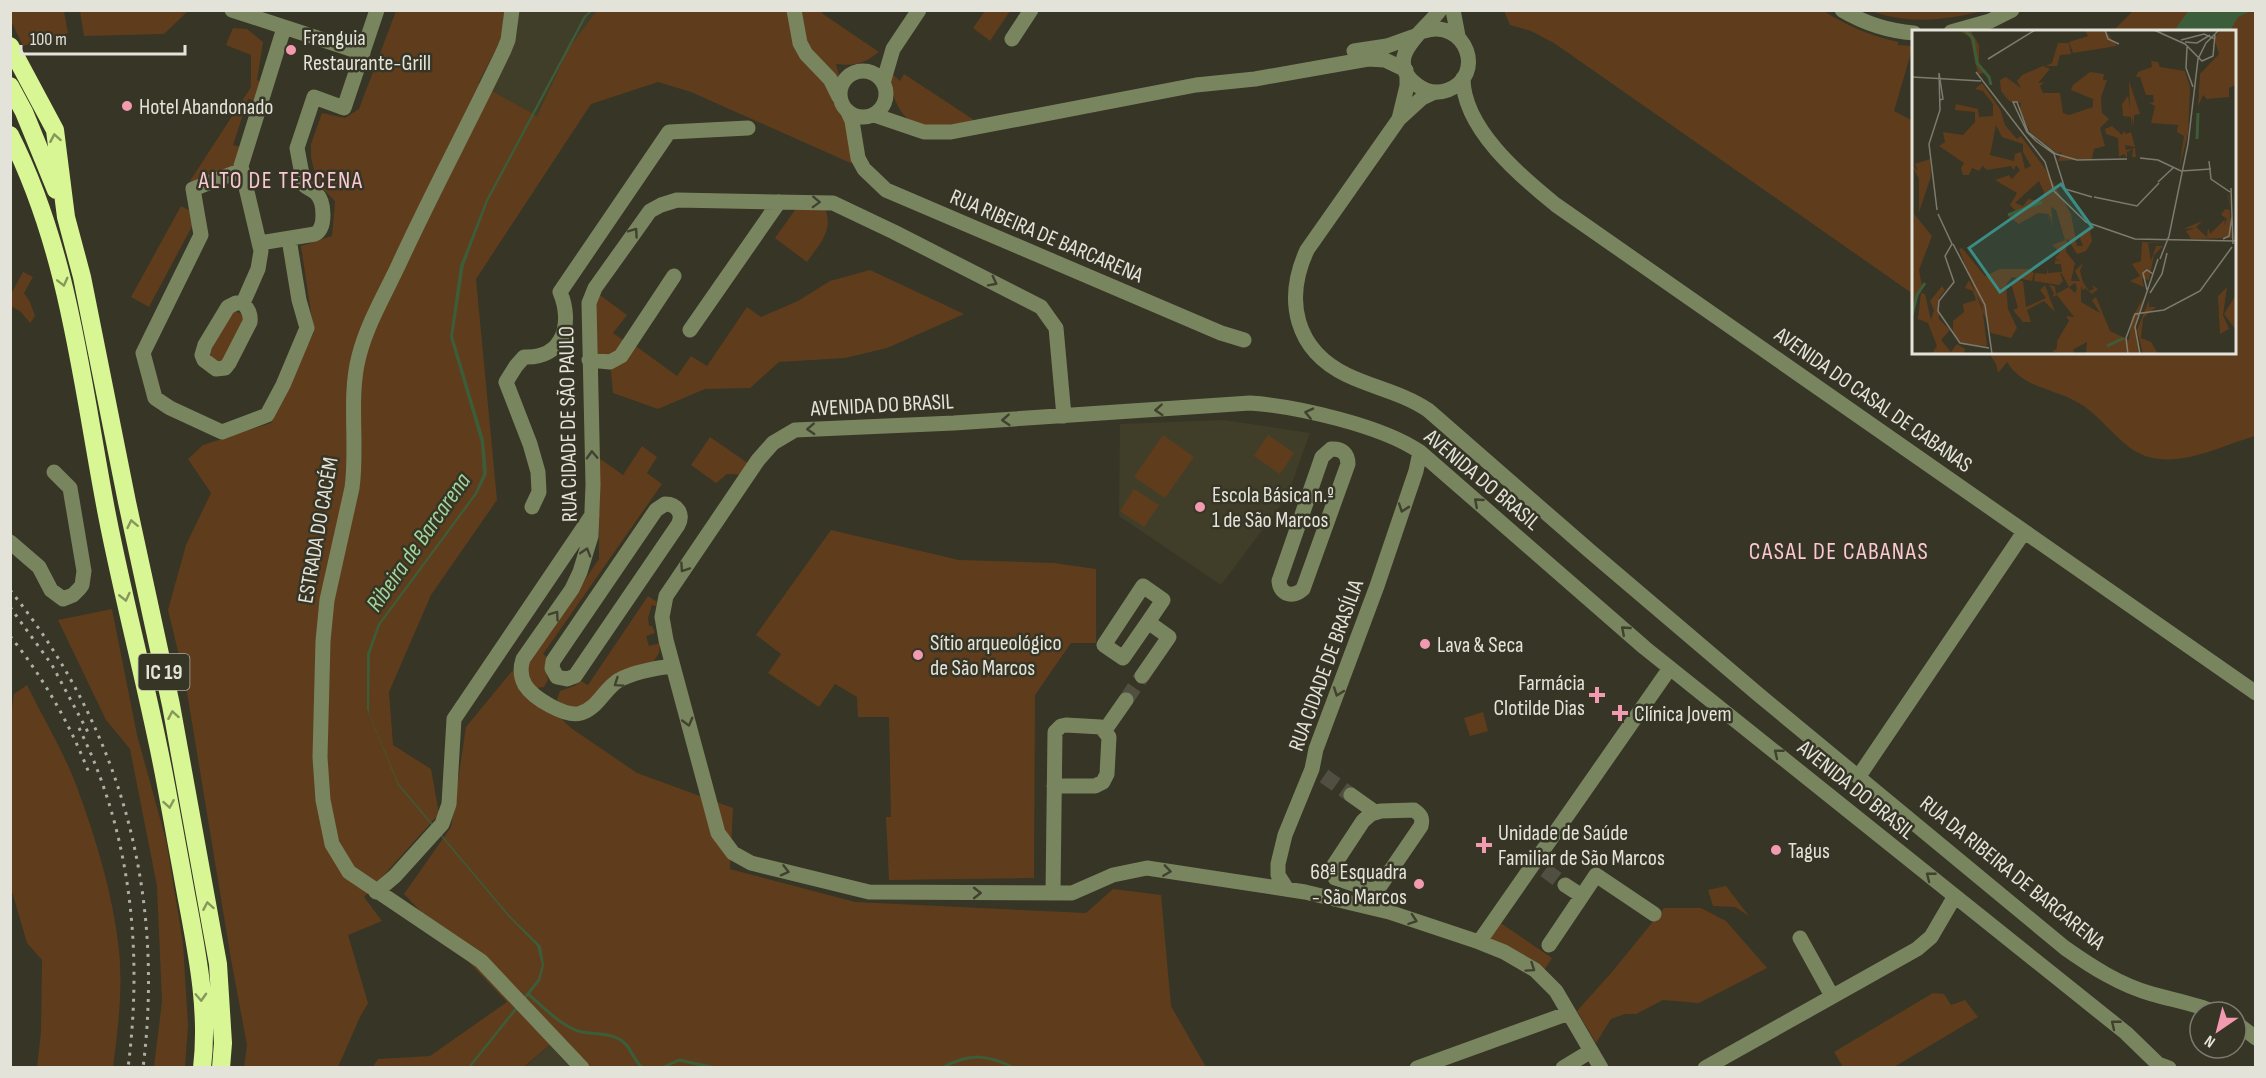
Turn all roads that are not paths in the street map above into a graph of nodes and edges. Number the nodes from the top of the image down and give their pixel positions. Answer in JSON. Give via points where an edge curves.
{"nodes":[{"id":1,"x":232,"y":10,"type":"edge"},
{"id":2,"x":377,"y":10,"type":"edge"},
{"id":3,"x":512,"y":10,"type":"edge"},
{"id":4,"x":794,"y":10,"type":"edge"},
{"id":5,"x":919,"y":10,"type":"edge"},
{"id":6,"x":1031,"y":10,"type":"edge"},
{"id":7,"x":1440,"y":10,"type":"edge"},
{"id":8,"x":1453,"y":10,"type":"edge"},
{"id":9,"x":1842,"y":10,"type":"edge"},
{"id":10,"x":2012,"y":10,"type":"edge"},
{"id":11,"x":284,"y":28,"type":"junction"},
{"id":12,"x":1961,"y":30,"type":"edge"},
{"id":13,"x":1419,"y":33,"type":"junction"},
{"id":14,"x":1912,"y":33,"type":"edge"},
{"id":15,"x":1458,"y":36,"type":"junction"},
{"id":16,"x":1012,"y":39,"type":"dead end"},
{"id":17,"x":10,"y":46,"type":"edge"},
{"id":18,"x":893,"y":49,"type":"junction"},
{"id":19,"x":363,"y":53,"type":"junction"},
{"id":20,"x":813,"y":60,"type":"junction"},
{"id":21,"x":858,"y":71,"type":"junction"},
{"id":22,"x":1407,"y":72,"type":"junction"},
{"id":23,"x":1463,"y":78,"type":"junction"},
{"id":24,"x":1196,"y":85,"type":"junction"},
{"id":25,"x":10,"y":86,"type":"edge"},
{"id":26,"x":884,"y":89,"type":"junction"},
{"id":27,"x":1438,"y":92,"type":"junction"},
{"id":28,"x":839,"y":97,"type":"junction"},
{"id":29,"x":848,"y":112,"type":"junction"},
{"id":30,"x":872,"y":116,"type":"junction"},
{"id":31,"x":1399,"y":119,"type":"junction"},
{"id":32,"x":1480,"y":126,"type":"junction"},
{"id":33,"x":748,"y":128,"type":"dead end"},
{"id":34,"x":913,"y":129,"type":"junction"},
{"id":35,"x":10,"y":135,"type":"edge"},
{"id":36,"x":856,"y":145,"type":"junction"},
{"id":37,"x":10,"y":161,"type":"edge"},
{"id":38,"x":242,"y":170,"type":"junction"},
{"id":39,"x":779,"y":202,"type":"junction"},
{"id":40,"x":66,"y":217,"type":"junction"},
{"id":41,"x":47,"y":226,"type":"junction"},
{"id":42,"x":289,"y":238,"type":"junction"},
{"id":43,"x":260,"y":243,"type":"junction"},
{"id":44,"x":588,"y":250,"type":"junction"},
{"id":45,"x":610,"y":266,"type":"junction"},
{"id":46,"x":674,"y":276,"type":"dead end"},
{"id":47,"x":243,"y":303,"type":"dead end"},
{"id":48,"x":690,"y":330,"type":"dead end"},
{"id":49,"x":1244,"y":340,"type":"dead end"},
{"id":50,"x":589,"y":360,"type":"junction"},
{"id":51,"x":1064,"y":416,"type":"junction"},
{"id":52,"x":1350,"y":423,"type":"junction"},
{"id":53,"x":1340,"y":449,"type":"junction"},
{"id":54,"x":1420,"y":452,"type":"junction"},
{"id":55,"x":54,"y":472,"type":"dead end"},
{"id":56,"x":532,"y":507,"type":"dead end"},
{"id":57,"x":592,"y":514,"type":"junction"},
{"id":58,"x":2024,"y":532,"type":"junction"},
{"id":59,"x":10,"y":542,"type":"edge"},
{"id":60,"x":551,"y":575,"type":"junction"},
{"id":61,"x":572,"y":589,"type":"junction"},
{"id":62,"x":1148,"y":622,"type":"junction"},
{"id":63,"x":673,"y":666,"type":"junction"},
{"id":64,"x":1670,"y":668,"type":"junction"},
{"id":65,"x":1142,"y":676,"type":"tunnel mouth"},
{"id":66,"x":557,"y":677,"type":"junction"},
{"id":67,"x":2256,"y":693,"type":"edge"},
{"id":68,"x":543,"y":700,"type":"junction"},
{"id":69,"x":1126,"y":700,"type":"tunnel mouth"},
{"id":70,"x":1105,"y":730,"type":"junction"},
{"id":71,"x":1859,"y":776,"type":"junction"},
{"id":72,"x":1054,"y":786,"type":"junction"},
{"id":73,"x":1351,"y":795,"type":"tunnel mouth"},
{"id":74,"x":1375,"y":812,"type":"junction"},
{"id":75,"x":1565,"y":885,"type":"tunnel mouth"},
{"id":76,"x":1287,"y":890,"type":"junction"},
{"id":77,"x":376,"y":892,"type":"junction"},
{"id":78,"x":1053,"y":893,"type":"junction"},
{"id":79,"x":1582,"y":896,"type":"junction"},
{"id":80,"x":1955,"y":896,"type":"junction"},
{"id":81,"x":1654,"y":914,"type":"dead end"},
{"id":82,"x":1800,"y":938,"type":"dead end"},
{"id":83,"x":1479,"y":942,"type":"junction"},
{"id":84,"x":1550,"y":945,"type":"dead end"},
{"id":85,"x":1832,"y":996,"type":"junction"},
{"id":86,"x":2188,"y":1004,"type":"edge"},
{"id":87,"x":1569,"y":1013,"type":"junction"},
{"id":88,"x":1591,"y":1051,"type":"junction"},
{"id":89,"x":2156,"y":1066,"type":"edge"},
{"id":90,"x":202,"y":1068,"type":"edge"},
{"id":91,"x":221,"y":1068,"type":"edge"},
{"id":92,"x":582,"y":1068,"type":"edge"},
{"id":93,"x":1417,"y":1068,"type":"edge"},
{"id":94,"x":1563,"y":1068,"type":"edge"},
{"id":95,"x":1600,"y":1068,"type":"edge"},
{"id":96,"x":1705,"y":1068,"type":"edge"}],
"edges":[{"from":1,"to":11,"type":"street"},
{"from":2,"to":19,"type":"street"},
{"from":3,"to":77,"type":"street","name":"ESTRADA DO CACÉM","via":[[504,50],[369,327],[355,371],[354,471],[325,615],[320,757],[332,844],[349,872]]},
{"from":4,"to":20,"type":"street","via":[[800,43]]},
{"from":5,"to":18,"type":"street"},
{"from":6,"to":16,"type":"street"},
{"from":7,"to":13,"type":"street"},
{"from":8,"to":15,"type":"street","name":"AVENIDA DO CASAL DE CABANAS"},
{"from":9,"to":14,"type":"street","via":[[1864,22]]},
{"from":10,"to":12,"type":"street"},
{"from":11,"to":19,"type":"street"},
{"from":11,"to":38,"type":"street"},
{"from":13,"to":15,"type":"street","via":[[1438,28]]},
{"from":13,"to":22,"type":"street","via":[[1405,52]]},
{"from":13,"to":24,"type":"street","via":[[1387,46]]},
{"from":15,"to":23,"type":"street","name":"AVENIDA DO CASAL DE CABANAS","via":[[1468,56]]},
{"from":40,"to":17,"type":"highway","one_way":true,"via":[[54,130]]},
{"from":18,"to":21,"type":"street","via":[[877,63]]},
{"from":18,"to":26,"type":"street"},
{"from":19,"to":42,"type":"street","via":[[344,108],[314,97],[297,148],[304,185],[319,197],[324,226],[315,234]]},
{"from":20,"to":21,"type":"street","via":[[825,67]]},
{"from":20,"to":28,"type":"street"},
{"from":21,"to":26,"type":"street","via":[[874,74]]},
{"from":21,"to":28,"type":"street","via":[[843,82]]},
{"from":22,"to":24,"type":"street","name":"AVENIDA DO CASAL DE CABANAS","via":[[1385,60],[1368,59]]},
{"from":22,"to":27,"type":"street","name":"AVENIDA DO CASAL DE CABANAS","via":[[1419,87]]},
{"from":22,"to":31,"type":"street"},
{"from":23,"to":27,"type":"street","via":[[1453,88]]},
{"from":23,"to":32,"type":"street","name":"AVENIDA DO CASAL DE CABANAS","via":[[1466,102]]},
{"from":24,"to":34,"type":"street","via":[[951,132]]},
{"from":25,"to":40,"type":"highway","number":"IC 19"},
{"from":26,"to":30,"type":"street","via":[[883,106]]},
{"from":26,"to":34,"type":"street","via":[[898,114]]},
{"from":27,"to":31,"type":"street","via":[[1422,98]]},
{"from":27,"to":32,"type":"street","name":"AVENIDA DO CASAL DE CABANAS"},
{"from":28,"to":29,"type":"street"},
{"from":29,"to":30,"type":"street","via":[[858,117]]},
{"from":29,"to":36,"type":"street","name":"RUA RIBEIRA DE BARCARENA"},
{"from":30,"to":34,"type":"street"},
{"from":30,"to":36,"type":"street","via":[[862,124]]},
{"from":31,"to":71,"type":"street","name":"RUA DA RIBEIRA DE BARCARENA","via":[[1307,250],[1299,271],[1295,293],[1300,328],[1317,354],[1332,368],[1428,410]]},
{"from":32,"to":58,"type":"street","name":"AVENIDA DO CASAL DE CABANAS","via":[[1512,167],[1556,205]]},
{"from":33,"to":44,"type":"street","name":"RUA CIDADE DE SÃO PAULO","via":[[669,132]]},
{"from":35,"to":41,"type":"highway","number":"IC 19"},
{"from":36,"to":49,"type":"street","name":"RUA RIBEIRA DE BARCARENA","via":[[864,169],[886,190]]},
{"from":37,"to":41,"type":"highway"},
{"from":38,"to":42,"type":"street","via":[[193,189],[201,235],[143,353],[155,398],[222,432],[267,415],[307,328]]},
{"from":38,"to":43,"type":"street"},
{"from":45,"to":39,"type":"street","name":"RUA CIDADE DE SÃO PAULO","one_way":true,"via":[[643,220],[661,205],[677,200]]},
{"from":39,"to":48,"type":"street"},
{"from":39,"to":51,"type":"street","name":"RUA CIDADE DE SÃO PAULO","one_way":true,"via":[[842,206],[1036,303],[1056,328]]},
{"from":91,"to":40,"type":"highway","number":"IC 19","one_way":true,"via":[[219,964],[171,705],[82,277]]},
{"from":41,"to":90,"type":"highway","number":"IC 19","one_way":true,"via":[[63,280],[107,515],[159,747],[200,973]]},
{"from":42,"to":43,"type":"street"},
{"from":43,"to":47,"type":"street","via":[[261,260]]},
{"from":44,"to":45,"type":"street"},
{"from":44,"to":56,"type":"street","name":"RUA CIDADE DE SÃO PAULO","via":[[560,292],[567,313],[563,335],[541,357],[524,357],[507,382],[537,472],[539,492]]},
{"from":45,"to":50,"type":"street","name":"RUA CIDADE DE SÃO PAULO","via":[[589,303]]},
{"from":46,"to":50,"type":"street","via":[[621,356],[610,362]]},
{"from":57,"to":50,"type":"street","name":"RUA CIDADE DE SÃO PAULO","one_way":true},
{"from":52,"to":51,"type":"street","name":"AVENIDA DO BRASIL","one_way":true,"via":[[1250,403]]},
{"from":51,"to":63,"type":"street","name":"AVENIDA DO BRASIL","one_way":true,"via":[[795,430],[772,443],[666,596],[662,623]]},
{"from":52,"to":53,"type":"street"},
{"from":52,"to":54,"type":"street","name":"AVENIDA DO BRASIL","via":[[1395,438]]},
{"from":53,"to":53,"type":"street","via":[[1331,449],[1322,458],[1279,581],[1280,589],[1287,594],[1296,594],[1303,588],[1348,460]]},
{"from":64,"to":54,"type":"street","name":"AVENIDA DO BRASIL","one_way":true},
{"from":54,"to":76,"type":"street","name":"RUA CIDADE DE BRASÍLIA","one_way":true,"via":[[1377,586],[1316,749],[1318,773],[1285,835],[1278,875]]},
{"from":55,"to":59,"type":"street","via":[[70,488],[84,571],[82,585],[75,594],[63,599],[51,590],[35,563]]},
{"from":57,"to":60,"type":"street"},
{"from":61,"to":57,"type":"street","name":"RUA CIDADE DE SÃO PAULO","one_way":true,"via":[[591,536]]},
{"from":58,"to":67,"type":"street","name":"AVENIDA DO CASAL DE CABANAS"},
{"from":58,"to":71,"type":"street"},
{"from":60,"to":61,"type":"street"},
{"from":60,"to":77,"type":"street","via":[[454,719],[449,804],[442,824]]},
{"from":68,"to":61,"type":"street","name":"RUA CIDADE DE SÃO PAULO","one_way":true,"via":[[526,687],[521,666]]},
{"from":62,"to":62,"type":"street","via":[[1123,658],[1104,645],[1143,586],[1163,600]]},
{"from":62,"to":65,"type":"street","via":[[1169,637]]},
{"from":63,"to":68,"type":"street","name":"RUA CIDADE DE SÃO PAULO","one_way":true,"via":[[619,680],[582,713],[561,712]]},
{"from":63,"to":78,"type":"street","name":"AVENIDA DO BRASIL","one_way":true,"via":[[718,833],[733,854],[751,863],[868,892]]},
{"from":80,"to":64,"type":"street","name":"AVENIDA DO BRASIL","one_way":true},
{"from":64,"to":83,"type":"street","via":[[1540,867]]},
{"from":66,"to":66,"type":"street","via":[[567,680],[575,676],[678,525],[681,516],[675,506],[665,504],[656,510],[553,661]]},
{"from":66,"to":68,"type":"street"},
{"from":69,"to":70,"type":"street"},
{"from":70,"to":72,"type":"street","via":[[1109,737],[1103,783]]},
{"from":70,"to":72,"type":"street","via":[[1066,725],[1058,729]]},
{"from":71,"to":86,"type":"street","name":"RUA DA RIBEIRA DE BARCARENA","via":[[2081,959],[2125,984]]},
{"from":72,"to":78,"type":"street"},
{"from":73,"to":74,"type":"street"},
{"from":74,"to":74,"type":"street","via":[[1363,821],[1333,869],[1338,880],[1371,890],[1384,881],[1418,833],[1422,820],[1414,810]]},
{"from":75,"to":79,"type":"street"},
{"from":78,"to":76,"type":"street","name":"AVENIDA DO BRASIL","one_way":true,"via":[[1072,893],[1113,875],[1147,868]]},
{"from":76,"to":83,"type":"street","name":"AVENIDA DO BRASIL","one_way":true,"via":[[1389,912]]},
{"from":77,"to":92,"type":"street","name":"ESTRADA DO CACÉM","via":[[481,961]]},
{"from":79,"to":81,"type":"street","via":[[1596,875]]},
{"from":79,"to":84,"type":"street"},
{"from":80,"to":85,"type":"street","via":[[1924,944]]},
{"from":89,"to":80,"type":"street","name":"AVENIDA DO BRASIL","one_way":true,"via":[[2126,1033]]},
{"from":82,"to":85,"type":"street"},
{"from":83,"to":87,"type":"street","name":"AVENIDA DO BRASIL","one_way":true,"via":[[1535,970],[1552,986]]},
{"from":85,"to":96,"type":"street"},
{"from":87,"to":88,"type":"street","name":"AVENIDA DO BRASIL"},
{"from":87,"to":93,"type":"street"},
{"from":88,"to":94,"type":"street"},
{"from":88,"to":95,"type":"street","name":"AVENIDA DO BRASIL"}]}
